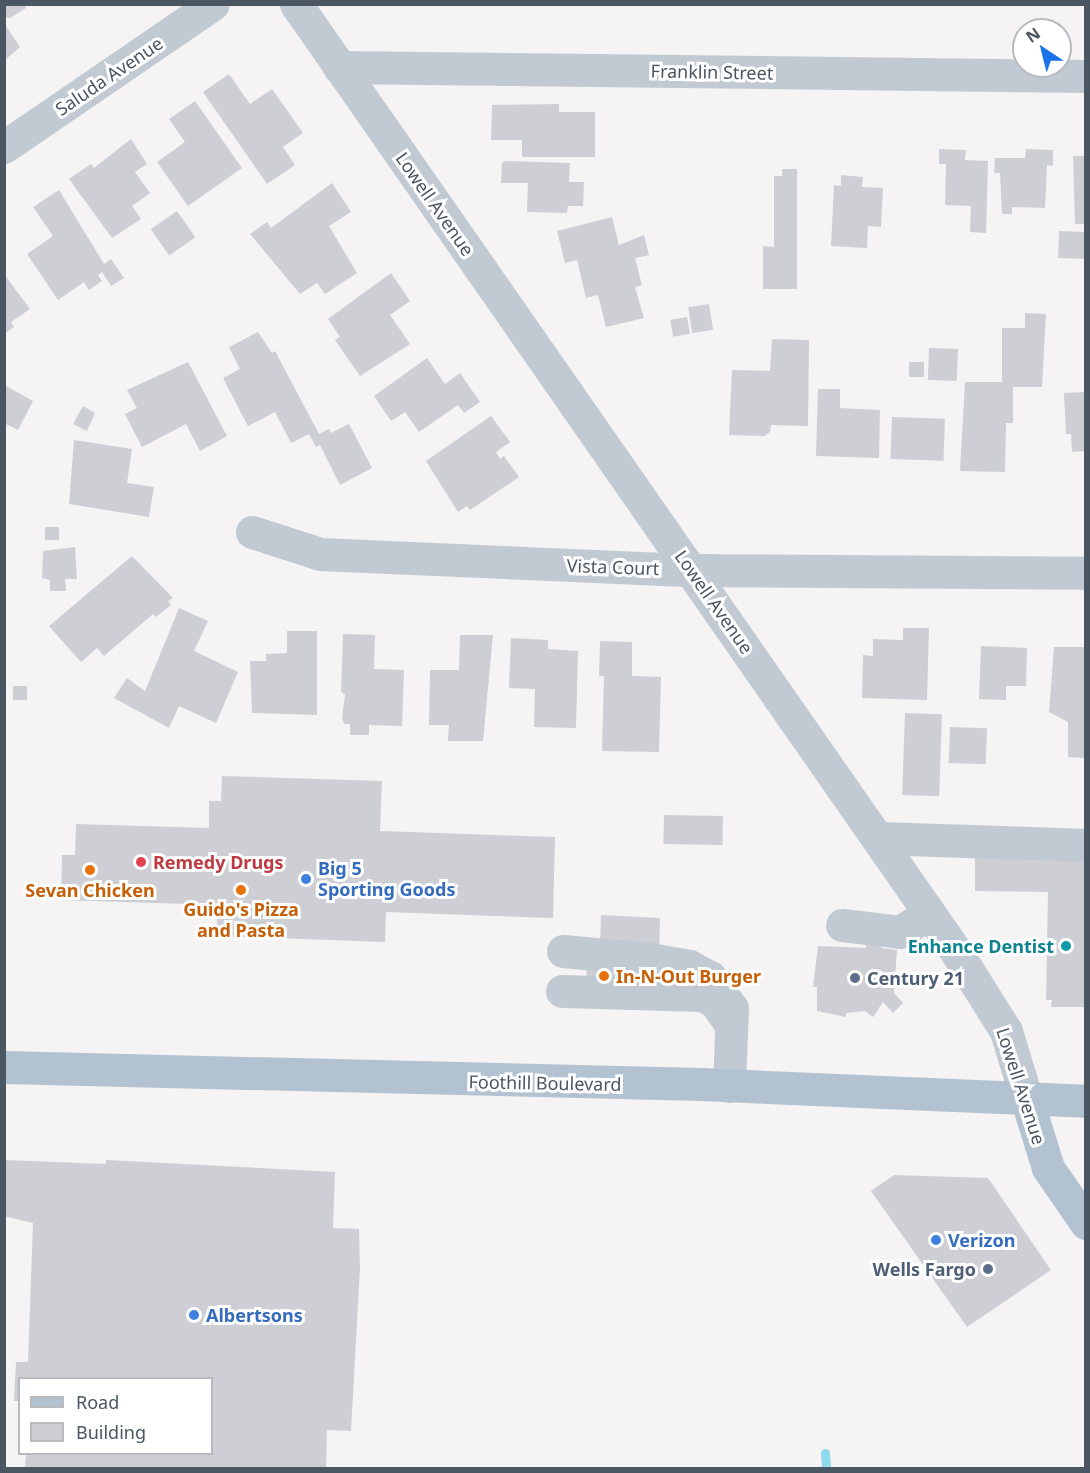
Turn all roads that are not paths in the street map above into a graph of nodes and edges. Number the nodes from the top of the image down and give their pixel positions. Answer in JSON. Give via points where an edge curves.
{"nodes":[{"id":1,"x":213,"y":4,"type":"edge"},
{"id":2,"x":296,"y":4,"type":"edge"},
{"id":3,"x":339,"y":67,"type":"junction"},
{"id":4,"x":1086,"y":76,"type":"edge"},
{"id":5,"x":4,"y":147,"type":"edge"},
{"id":6,"x":252,"y":532,"type":"dead end"},
{"id":7,"x":692,"y":570,"type":"junction"},
{"id":8,"x":1086,"y":573,"type":"edge"},
{"id":9,"x":878,"y":838,"type":"junction"},
{"id":10,"x":1086,"y":845,"type":"edge"},
{"id":11,"x":929,"y":913,"type":"junction"},
{"id":12,"x":842,"y":925,"type":"dead end"},
{"id":13,"x":563,"y":951,"type":"dead end"},
{"id":14,"x":562,"y":991,"type":"dead end"},
{"id":15,"x":734,"y":1034,"type":"junction"},
{"id":16,"x":4,"y":1067,"type":"edge"},
{"id":17,"x":729,"y":1086,"type":"junction"},
{"id":18,"x":1028,"y":1100,"type":"junction"},
{"id":19,"x":1086,"y":1101,"type":"edge"},
{"id":20,"x":1086,"y":1223,"type":"edge"}],
"edges":[{"from":1,"to":5,"type":"street","name":"Saluda Avenue"},
{"from":2,"to":3,"type":"street","name":"Lowell Avenue"},
{"from":3,"to":4,"type":"street","name":"Franklin Street"},
{"from":3,"to":7,"type":"street","name":"Lowell Avenue"},
{"from":6,"to":7,"type":"street","name":"Vista Court","via":[[320,554]]},
{"from":7,"to":8,"type":"street","name":"Vista Court"},
{"from":7,"to":9,"type":"street","name":"Lowell Avenue"},
{"from":9,"to":10,"type":"street"},
{"from":9,"to":11,"type":"street","name":"Lowell Avenue"},
{"from":11,"to":12,"type":"street","via":[[900,932]]},
{"from":11,"to":18,"type":"street","name":"Lowell Avenue","via":[[1006,1031]]},
{"from":13,"to":15,"type":"street","via":[[689,966],[710,977],[728,997]]},
{"from":14,"to":15,"type":"street","via":[[702,995],[724,1013]]},
{"from":15,"to":17,"type":"street"},
{"from":16,"to":17,"type":"main road","name":"Foothill Boulevard"},
{"from":17,"to":18,"type":"main road","name":"Foothill Boulevard"},
{"from":18,"to":19,"type":"main road","name":"Foothill Boulevard"},
{"from":18,"to":20,"type":"main road","name":"Lowell Avenue","via":[[1048,1168]]}]}
